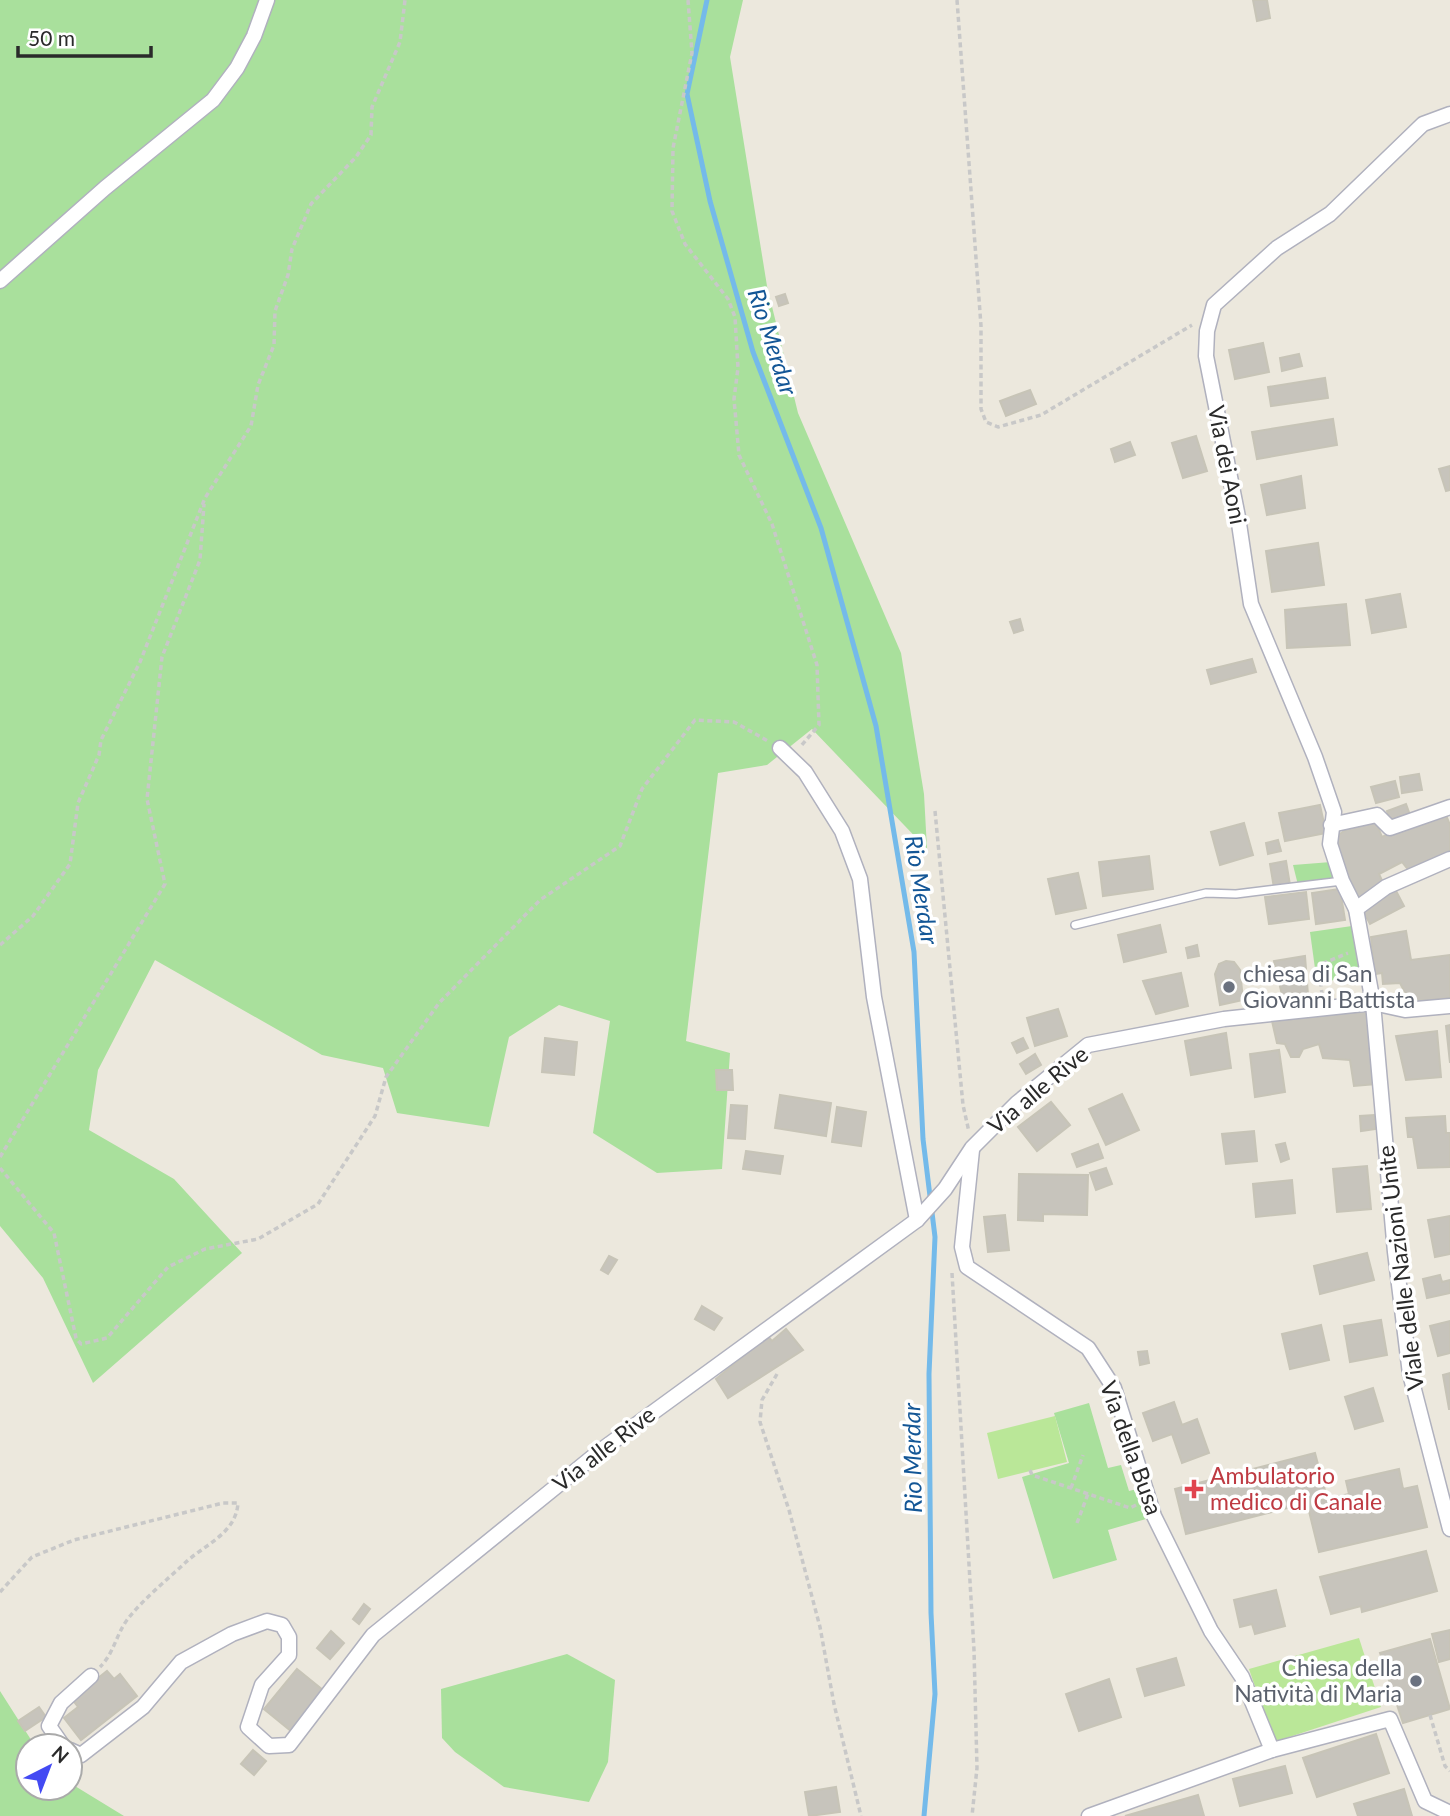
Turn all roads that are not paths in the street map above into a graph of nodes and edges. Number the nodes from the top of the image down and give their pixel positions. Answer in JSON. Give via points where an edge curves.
{"nodes":[{"id":1,"x":267,"y":0,"type":"edge"},
{"id":2,"x":1450,"y":114,"type":"edge"},
{"id":3,"x":0,"y":281,"type":"edge"},
{"id":4,"x":780,"y":748,"type":"road end"},
{"id":5,"x":1450,"y":807,"type":"edge"},
{"id":6,"x":1331,"y":825,"type":"junction"},
{"id":7,"x":1450,"y":859,"type":"edge"},
{"id":8,"x":1342,"y":881,"type":"junction"},
{"id":9,"x":1356,"y":909,"type":"junction"},
{"id":10,"x":1075,"y":925,"type":"dead end"},
{"id":11,"x":1364,"y":952,"type":"joint"},
{"id":12,"x":1373,"y":1003,"type":"junction"},
{"id":13,"x":1450,"y":1006,"type":"edge"},
{"id":14,"x":972,"y":1148,"type":"junction"},
{"id":15,"x":917,"y":1220,"type":"junction"},
{"id":16,"x":1450,"y":1529,"type":"edge"},
{"id":17,"x":91,"y":1676,"type":"road end"},
{"id":18,"x":53,"y":1732,"type":"edge"},
{"id":19,"x":1272,"y":1750,"type":"junction"},
{"id":20,"x":84,"y":1753,"type":"edge"},
{"id":21,"x":1450,"y":1813,"type":"edge"},
{"id":22,"x":1089,"y":1816,"type":"edge"}],
"edges":[{"from":1,"to":3,"type":"street","via":[[237,68],[213,100]]},
{"from":2,"to":6,"type":"street","name":"Via dei Aoni","via":[[1423,124],[1330,214],[1277,247],[1214,305],[1207,331],[1206,356],[1251,604],[1315,757],[1334,812]]},
{"from":4,"to":15,"type":"street","via":[[805,772],[842,831],[860,879],[874,997]]},
{"from":5,"to":6,"type":"street","via":[[1390,828],[1377,816]]},
{"from":6,"to":8,"type":"street","name":"Via dei Aoni","via":[[1330,844]]},
{"from":7,"to":9,"type":"street","via":[[1386,887]]},
{"from":8,"to":9,"type":"street","name":"Via dei Aoni"},
{"from":8,"to":10,"type":"lane","via":[[1236,894],[1206,893]]},
{"from":9,"to":11,"type":"street","name":"Via dei Aoni"},
{"from":11,"to":12,"type":"street","name":"Viale delle Nazioni Unite"},
{"from":12,"to":13,"type":"street","name":"Via alle Rive","via":[[1405,1010]]},
{"from":12,"to":14,"type":"street","name":"Via alle Rive","via":[[1224,1019],[1088,1045],[1017,1103]]},
{"from":12,"to":16,"type":"street","name":"Viale delle Nazioni Unite","via":[[1410,1374]]},
{"from":14,"to":15,"type":"street","name":"Via alle Rive"},
{"from":14,"to":19,"type":"street","name":"Via della Busa","via":[[962,1247],[967,1267],[1088,1348],[1114,1388],[1148,1500],[1211,1631],[1242,1677]]},
{"from":15,"to":20,"type":"street","name":"Via alle Rive","via":[[600,1451],[373,1635],[289,1745],[268,1746],[248,1727],[262,1685],[289,1655],[289,1637],[282,1625],[267,1621],[181,1662],[143,1707]]},
{"from":17,"to":18,"type":"street","via":[[61,1703],[49,1726]]},
{"from":19,"to":21,"type":"street","via":[[1390,1719],[1424,1801]]},
{"from":19,"to":22,"type":"street"}]}
